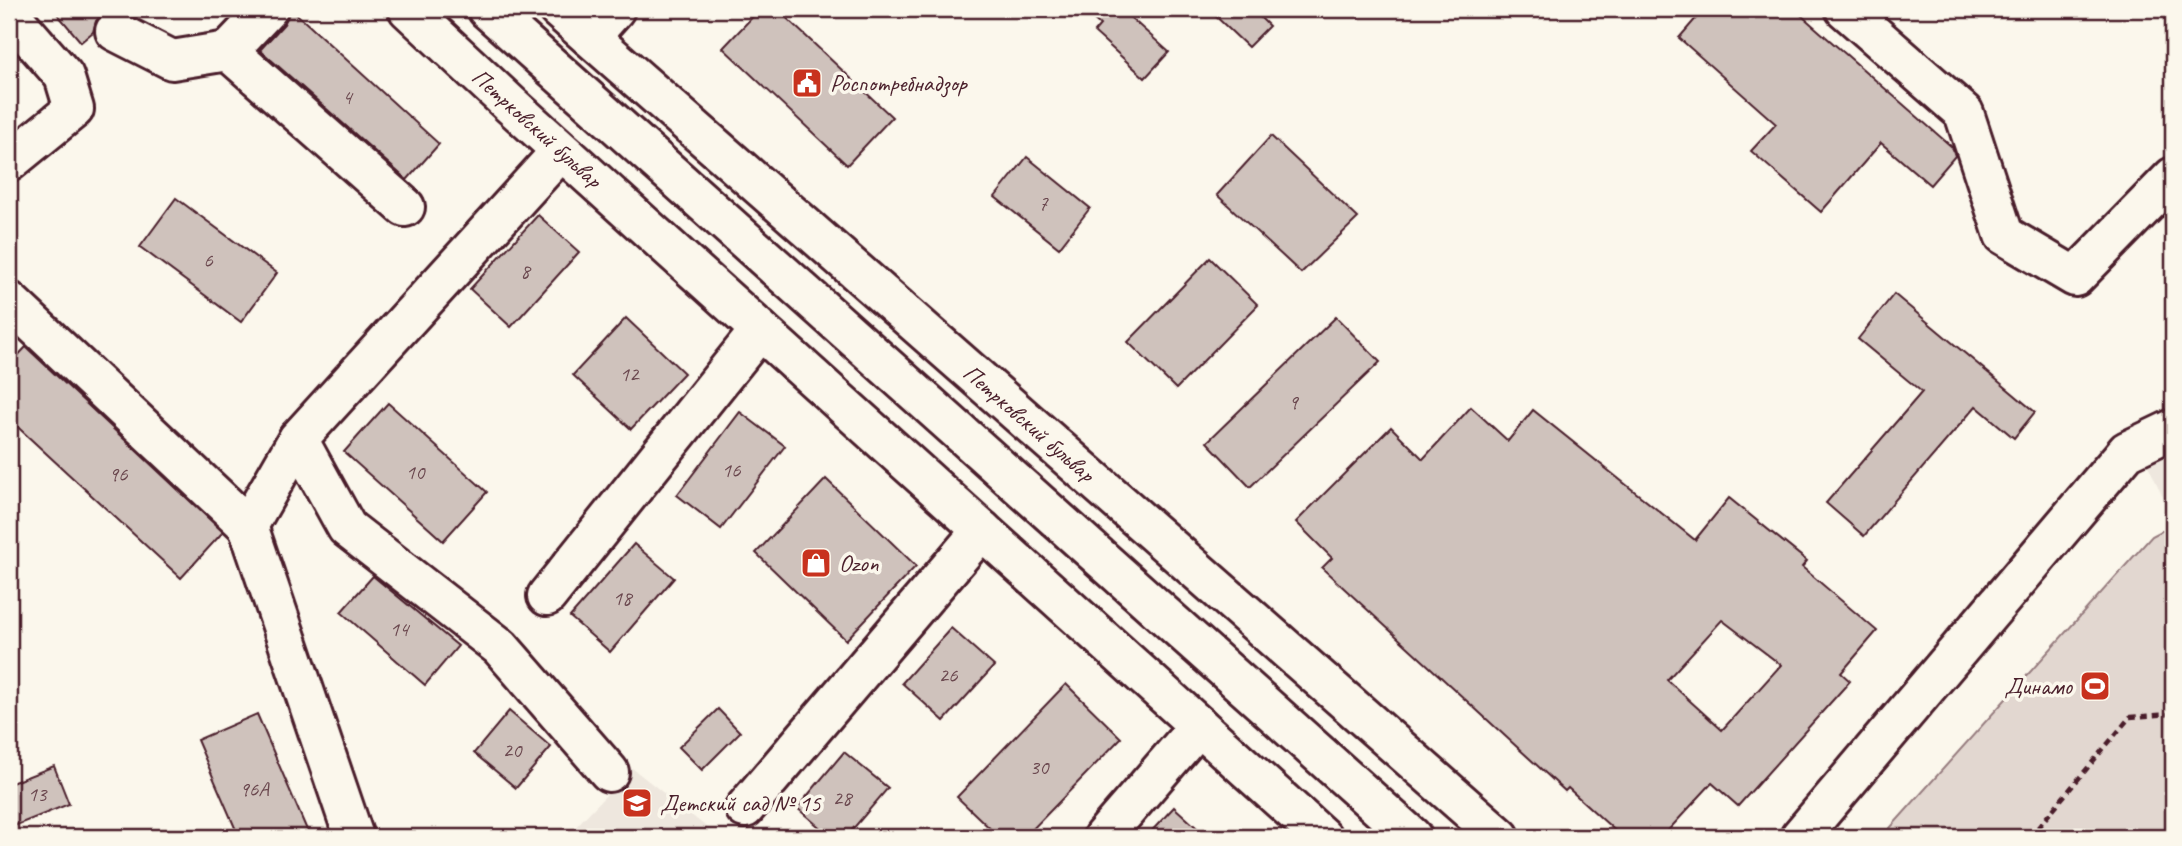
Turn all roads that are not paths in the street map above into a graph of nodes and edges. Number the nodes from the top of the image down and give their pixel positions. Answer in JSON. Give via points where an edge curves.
{"nodes":[{"id":1,"x":268,"y":9,"type":"edge"},
{"id":2,"x":408,"y":9,"type":"edge"},
{"id":3,"x":487,"y":9,"type":"edge"},
{"id":4,"x":558,"y":9,"type":"edge"},
{"id":5,"x":615,"y":9,"type":"edge"},
{"id":6,"x":1845,"y":9,"type":"edge"},
{"id":7,"x":9,"y":13,"type":"edge"},
{"id":8,"x":115,"y":32,"type":"dead end"},
{"id":9,"x":590,"y":37,"type":"junction"},
{"id":10,"x":228,"y":51,"type":"junction"},
{"id":11,"x":561,"y":151,"type":"junction"},
{"id":12,"x":9,"y":162,"type":"edge"},
{"id":13,"x":2173,"y":177,"type":"edge"},
{"id":14,"x":405,"y":207,"type":"dead end"},
{"id":15,"x":9,"y":301,"type":"edge"},
{"id":16,"x":760,"y":330,"type":"junction"},
{"id":17,"x":2173,"y":429,"type":"edge"},
{"id":18,"x":298,"y":439,"type":"junction"},
{"id":19,"x":248,"y":526,"type":"junction"},
{"id":20,"x":982,"y":530,"type":"junction"},
{"id":21,"x":547,"y":596,"type":"dead end"},
{"id":22,"x":1199,"y":726,"type":"junction"},
{"id":23,"x":609,"y":772,"type":"dead end"},
{"id":24,"x":745,"y":808,"type":"dead end"},
{"id":25,"x":354,"y":837,"type":"edge"},
{"id":26,"x":1102,"y":837,"type":"edge"},
{"id":27,"x":1322,"y":837,"type":"edge"},
{"id":28,"x":1412,"y":837,"type":"edge"},
{"id":29,"x":1500,"y":837,"type":"edge"},
{"id":30,"x":1800,"y":837,"type":"edge"}],
"edges":[{"from":1,"to":10,"type":"street"},
{"from":2,"to":11,"type":"street","name":"Петрковский бульвар"},
{"from":3,"to":28,"type":"street"},
{"from":4,"to":9,"type":"street","name":"Петрковский бульвар"},
{"from":5,"to":9,"type":"street"},
{"from":6,"to":13,"type":"street","via":[[1964,113],[2004,235],[2075,277]]},
{"from":7,"to":12,"type":"street","via":[[65,76],[74,109]]},
{"from":8,"to":10,"type":"street","via":[[172,60]]},
{"from":9,"to":29,"type":"street","name":"Петрковский бульвар"},
{"from":10,"to":14,"type":"street"},
{"from":11,"to":16,"type":"street","name":"Петрковский бульвар"},
{"from":11,"to":18,"type":"street"},
{"from":15,"to":19,"type":"street"},
{"from":16,"to":20,"type":"street","name":"Петрковский бульвар"},
{"from":16,"to":21,"type":"street"},
{"from":17,"to":30,"type":"street","via":[[2126,451]]},
{"from":18,"to":19,"type":"street"},
{"from":18,"to":23,"type":"street","via":[[347,528],[500,647]]},
{"from":19,"to":25,"type":"street"},
{"from":20,"to":22,"type":"street","name":"Петрковский бульвар"},
{"from":20,"to":24,"type":"street"},
{"from":22,"to":26,"type":"street"},
{"from":22,"to":27,"type":"street","name":"Петрковский бульвар"}]}
